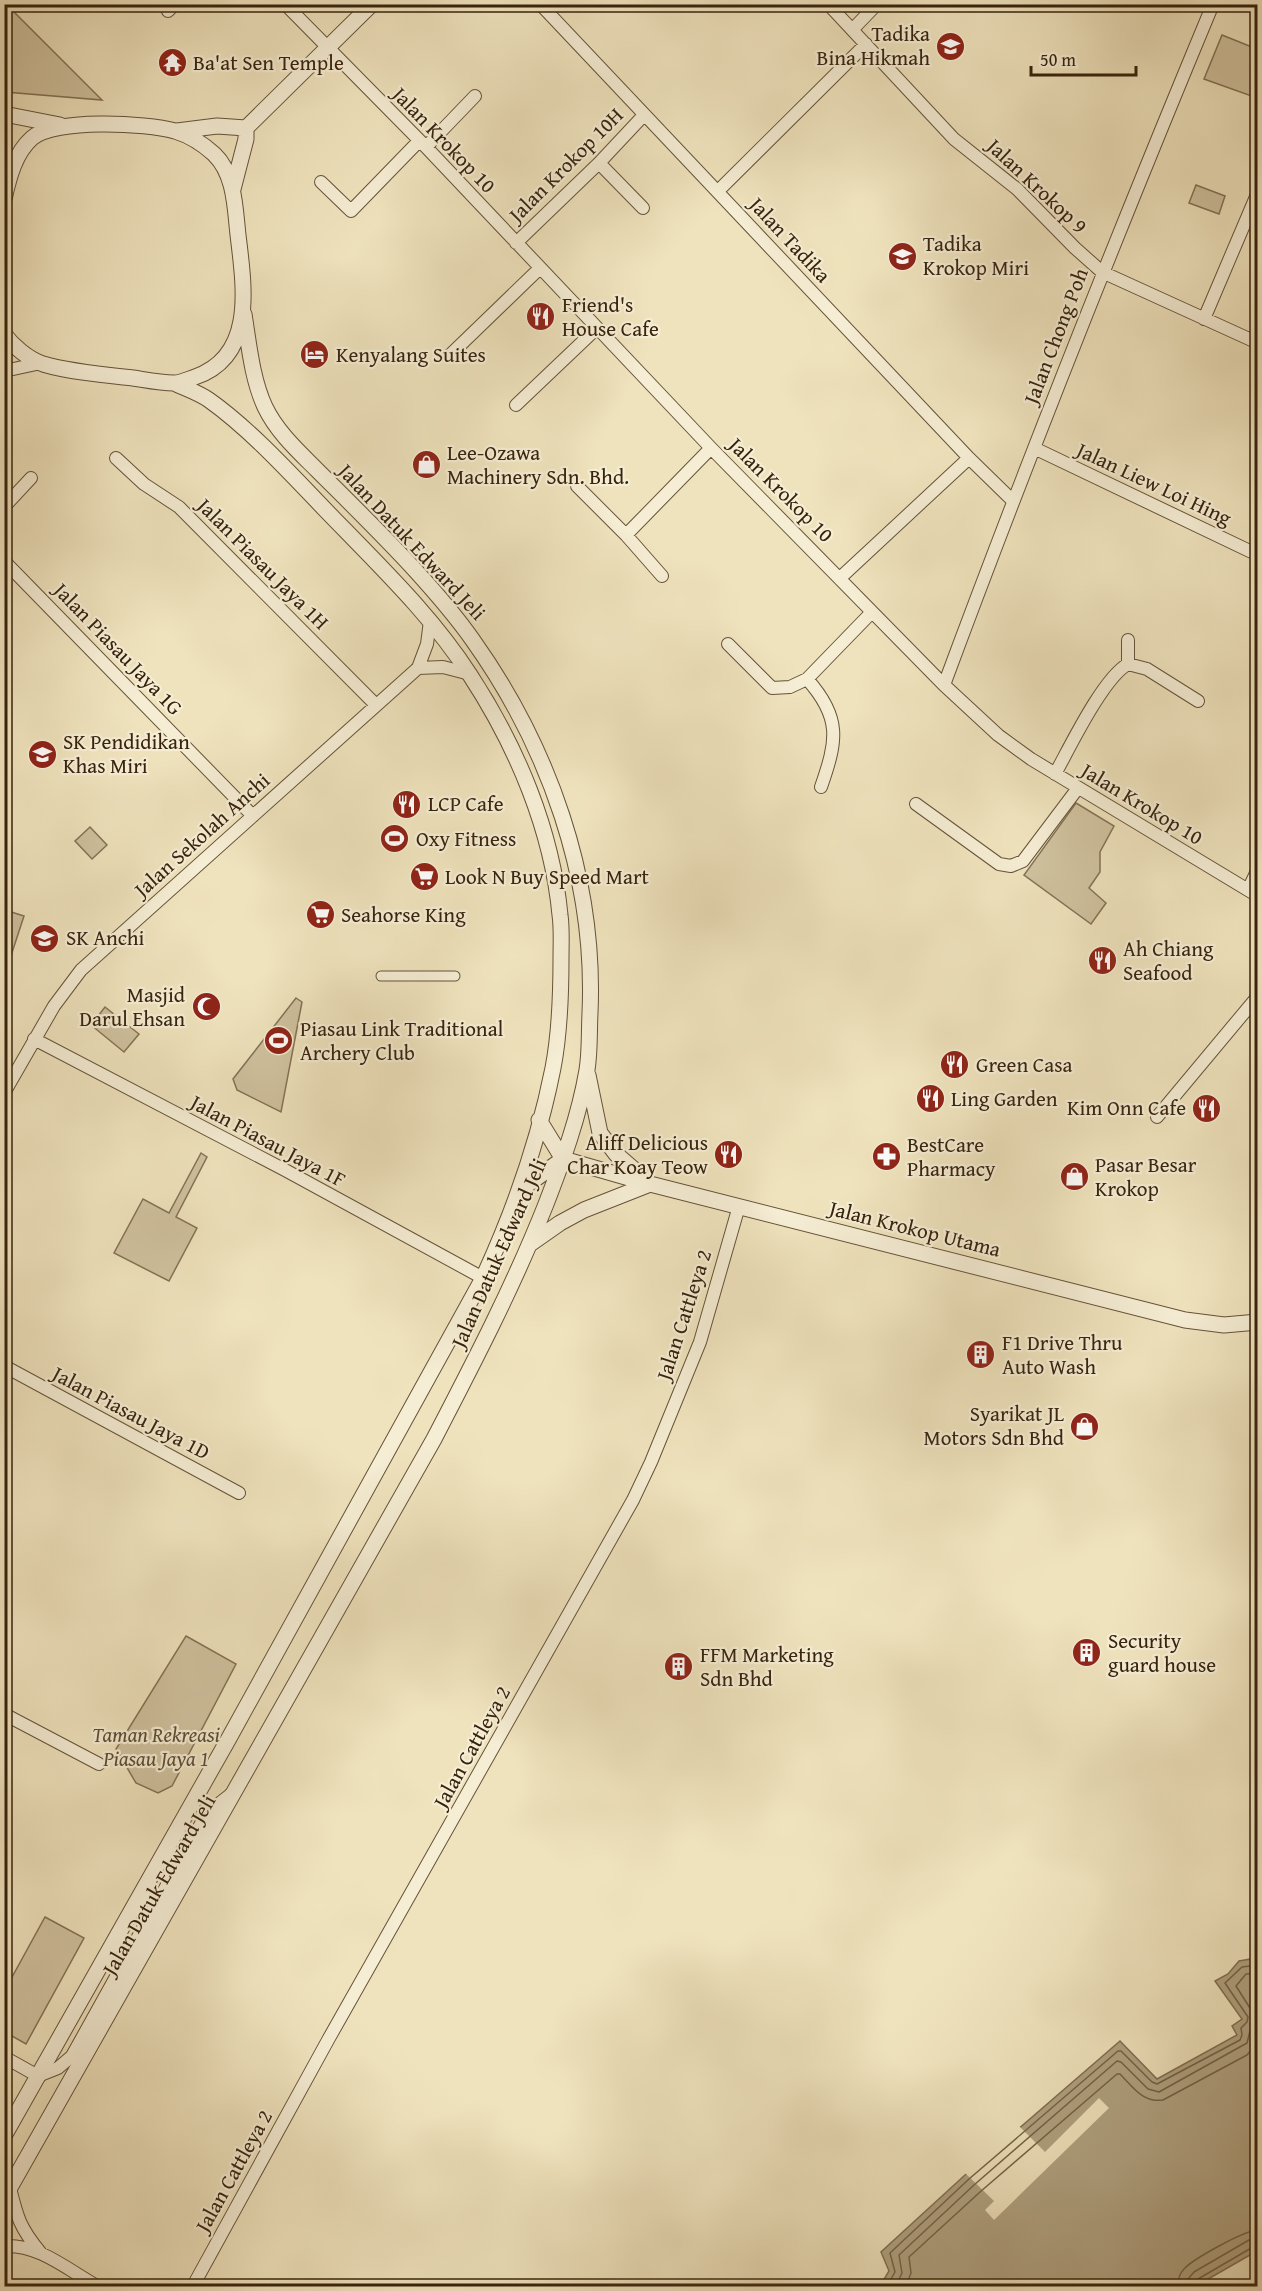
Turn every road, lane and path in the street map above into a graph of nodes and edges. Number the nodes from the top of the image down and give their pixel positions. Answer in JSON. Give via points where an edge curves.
{"nodes":[{"id":1,"x":285,"y":4,"type":"edge"},
{"id":2,"x":372,"y":4,"type":"edge"},
{"id":3,"x":540,"y":4,"type":"edge"},
{"id":4,"x":828,"y":4,"type":"edge"},
{"id":5,"x":877,"y":4,"type":"edge"},
{"id":6,"x":1213,"y":4,"type":"edge"},
{"id":7,"x":852,"y":30,"type":"junction"},
{"id":8,"x":866,"y":44,"type":"junction"},
{"id":9,"x":328,"y":48,"type":"junction"},
{"id":10,"x":475,"y":96,"type":"dead end"},
{"id":11,"x":4,"y":114,"type":"edge"},
{"id":12,"x":644,"y":115,"type":"junction"},
{"id":13,"x":61,"y":125,"type":"junction"},
{"id":14,"x":246,"y":128,"type":"junction"},
{"id":15,"x":174,"y":131,"type":"junction"},
{"id":16,"x":422,"y":144,"type":"junction"},
{"id":17,"x":599,"y":163,"type":"junction"},
{"id":18,"x":321,"y":182,"type":"dead end"},
{"id":19,"x":233,"y":189,"type":"junction"},
{"id":20,"x":718,"y":191,"type":"junction"},
{"id":21,"x":1257,"y":192,"type":"edge"},
{"id":22,"x":4,"y":199,"type":"edge"},
{"id":23,"x":643,"y":208,"type":"dead end"},
{"id":24,"x":516,"y":243,"type":"junction"},
{"id":25,"x":540,"y":268,"type":"junction"},
{"id":26,"x":1102,"y":272,"type":"junction"},
{"id":27,"x":244,"y":314,"type":"junction"},
{"id":28,"x":1204,"y":319,"type":"junction"},
{"id":29,"x":597,"y":328,"type":"junction"},
{"id":30,"x":4,"y":333,"type":"edge"},
{"id":31,"x":1257,"y":343,"type":"edge"},
{"id":32,"x":450,"y":355,"type":"dead end"},
{"id":33,"x":41,"y":363,"type":"junction"},
{"id":34,"x":4,"y":370,"type":"edge"},
{"id":35,"x":176,"y":384,"type":"junction"},
{"id":36,"x":516,"y":405,"type":"dead end"},
{"id":37,"x":711,"y":448,"type":"junction"},
{"id":38,"x":1034,"y":448,"type":"junction"},
{"id":39,"x":116,"y":458,"type":"dead end"},
{"id":40,"x":969,"y":458,"type":"junction"},
{"id":41,"x":32,"y":478,"type":"dead end"},
{"id":42,"x":577,"y":486,"type":"dead end"},
{"id":43,"x":1012,"y":500,"type":"junction"},
{"id":44,"x":4,"y":507,"type":"edge"},
{"id":45,"x":626,"y":535,"type":"junction"},
{"id":46,"x":1257,"y":555,"type":"edge"},
{"id":47,"x":4,"y":561,"type":"edge"},
{"id":48,"x":662,"y":576,"type":"dead end"},
{"id":49,"x":840,"y":578,"type":"junction"},
{"id":50,"x":872,"y":612,"type":"junction"},
{"id":51,"x":430,"y":621,"type":"junction"},
{"id":52,"x":1128,"y":640,"type":"dead end"},
{"id":53,"x":728,"y":644,"type":"dead end"},
{"id":54,"x":1128,"y":664,"type":"junction"},
{"id":55,"x":418,"y":668,"type":"junction"},
{"id":56,"x":470,"y":674,"type":"junction"},
{"id":57,"x":807,"y":679,"type":"junction"},
{"id":58,"x":944,"y":685,"type":"junction"},
{"id":59,"x":1198,"y":701,"type":"dead end"},
{"id":60,"x":376,"y":705,"type":"junction"},
{"id":61,"x":1054,"y":774,"type":"junction"},
{"id":62,"x":821,"y":787,"type":"dead end"},
{"id":63,"x":1078,"y":788,"type":"junction"},
{"id":64,"x":916,"y":804,"type":"dead end"},
{"id":65,"x":253,"y":816,"type":"junction"},
{"id":66,"x":1257,"y":869,"type":"edge"},
{"id":67,"x":1253,"y":893,"type":"edge"},
{"id":68,"x":381,"y":976,"type":"dead end"},
{"id":69,"x":455,"y":976,"type":"dead end"},
{"id":70,"x":1257,"y":996,"type":"edge"},
{"id":71,"x":34,"y":1039,"type":"junction"},
{"id":72,"x":587,"y":1069,"type":"junction"},
{"id":73,"x":4,"y":1093,"type":"edge"},
{"id":74,"x":1157,"y":1117,"type":"dead end"},
{"id":75,"x":539,"y":1120,"type":"junction"},
{"id":76,"x":564,"y":1159,"type":"junction"},
{"id":77,"x":650,"y":1184,"type":"junction"},
{"id":78,"x":519,"y":1190,"type":"junction"},
{"id":79,"x":739,"y":1206,"type":"junction"},
{"id":80,"x":530,"y":1245,"type":"junction"},
{"id":81,"x":483,"y":1278,"type":"junction"},
{"id":82,"x":1257,"y":1322,"type":"edge"},
{"id":83,"x":4,"y":1366,"type":"edge"},
{"id":84,"x":239,"y":1493,"type":"dead end"},
{"id":85,"x":4,"y":1714,"type":"edge"},
{"id":86,"x":99,"y":1764,"type":"dead end"},
{"id":87,"x":237,"y":1790,"type":"junction"},
{"id":88,"x":4,"y":2057,"type":"edge"},
{"id":89,"x":38,"y":2076,"type":"junction"},
{"id":90,"x":4,"y":2136,"type":"edge"},
{"id":91,"x":7,"y":2193,"type":"edge"},
{"id":92,"x":4,"y":2246,"type":"edge"},
{"id":93,"x":40,"y":2252,"type":"junction"},
{"id":94,"x":97,"y":2286,"type":"edge"},
{"id":95,"x":193,"y":2286,"type":"edge"}],
"edges":[{"from":1,"to":9,"type":"street","name":"Jalan Krokop 10"},
{"from":2,"to":9,"type":"street"},
{"from":3,"to":12,"type":"street","name":"Jalan Tadika"},
{"from":4,"to":7,"type":"street","name":"Jalan Krokop 9"},
{"from":5,"to":7,"type":"street"},
{"from":6,"to":26,"type":"street","name":"Jalan Chong Poh"},
{"from":7,"to":8,"type":"street","name":"Jalan Krokop 9"},
{"from":8,"to":20,"type":"street"},
{"from":8,"to":26,"type":"street","name":"Jalan Krokop 9","via":[[954,139],[1017,189]]},
{"from":9,"to":14,"type":"street"},
{"from":9,"to":16,"type":"street","name":"Jalan Krokop 10"},
{"from":10,"to":16,"type":"street"},
{"from":11,"to":13,"type":"street"},
{"from":12,"to":17,"type":"street","name":"Jalan Krokop 10H"},
{"from":12,"to":20,"type":"street","name":"Jalan Tadika"},
{"from":13,"to":15,"type":"street","via":[[123,124]]},
{"from":13,"to":22,"type":"street","via":[[33,136],[20,151]]},
{"from":14,"to":15,"type":"street","via":[[217,126]]},
{"from":14,"to":19,"type":"street"},
{"from":15,"to":19,"type":"street","via":[[193,138],[215,155]]},
{"from":16,"to":18,"type":"street","via":[[351,211]]},
{"from":16,"to":24,"type":"street","name":"Jalan Krokop 10"},
{"from":17,"to":23,"type":"street"},
{"from":17,"to":24,"type":"street","name":"Jalan Krokop 10H"},
{"from":19,"to":27,"type":"street","name":"Jalan Datuk Edward Jeli"},
{"from":20,"to":40,"type":"street","name":"Jalan Tadika"},
{"from":21,"to":28,"type":"street"},
{"from":24,"to":25,"type":"street","name":"Jalan Krokop 10"},
{"from":25,"to":29,"type":"street","name":"Jalan Krokop 10"},
{"from":25,"to":32,"type":"street"},
{"from":26,"to":28,"type":"street","name":"Jalan Krokop 9"},
{"from":26,"to":38,"type":"street","name":"Jalan Chong Poh"},
{"from":27,"to":35,"type":"street","via":[[231,353],[210,372]]},
{"from":27,"to":72,"type":"street","name":"Jalan Datuk Edward Jeli","via":[[256,381],[266,408],[284,437],[414,569],[472,638],[525,724],[550,779],[570,837],[585,910],[592,979]]},
{"from":28,"to":31,"type":"street","name":"Jalan Krokop 9"},
{"from":29,"to":36,"type":"street"},
{"from":29,"to":37,"type":"street","name":"Jalan Krokop 10"},
{"from":30,"to":33,"type":"street","via":[[13,345]]},
{"from":33,"to":34,"type":"street"},
{"from":33,"to":35,"type":"street"},
{"from":35,"to":51,"type":"street","name":"Jalan Datuk Edward Jeli","via":[[206,398],[235,420]]},
{"from":37,"to":45,"type":"street"},
{"from":37,"to":49,"type":"street","name":"Jalan Krokop 10"},
{"from":38,"to":43,"type":"street","name":"Jalan Chong Poh"},
{"from":38,"to":46,"type":"street","name":"Jalan Liew Loi Hing"},
{"from":39,"to":60,"type":"street","name":"Jalan Piasau Jaya 1H","via":[[144,484],[179,507]]},
{"from":40,"to":43,"type":"street","name":"Jalan Tadika"},
{"from":40,"to":49,"type":"street"},
{"from":41,"to":44,"type":"street"},
{"from":42,"to":45,"type":"street"},
{"from":43,"to":58,"type":"street","name":"Jalan Chong Poh"},
{"from":45,"to":48,"type":"street"},
{"from":47,"to":65,"type":"street","name":"Jalan Piasau Jaya 1G"},
{"from":49,"to":50,"type":"street","name":"Jalan Krokop 10"},
{"from":50,"to":57,"type":"street"},
{"from":50,"to":58,"type":"street","name":"Jalan Krokop 10"},
{"from":51,"to":55,"type":"street"},
{"from":51,"to":56,"type":"street","name":"Jalan Datuk Edward Jeli"},
{"from":52,"to":54,"type":"street"},
{"from":53,"to":57,"type":"street","via":[[772,688],[790,687]]},
{"from":54,"to":59,"type":"street","via":[[1147,669]]},
{"from":54,"to":61,"type":"street","via":[[1105,687]]},
{"from":55,"to":56,"type":"street","via":[[443,667]]},
{"from":55,"to":60,"type":"street","name":"Jalan Sekolah Anchi"},
{"from":56,"to":75,"type":"street","name":"Jalan Datuk Edward Jeli","via":[[496,718],[537,808],[552,861],[561,917],[561,996],[553,1068]]},
{"from":57,"to":62,"type":"street","via":[[822,696],[834,731],[833,753]]},
{"from":58,"to":61,"type":"street","name":"Jalan Krokop 10","via":[[998,735]]},
{"from":60,"to":65,"type":"street","name":"Jalan Sekolah Anchi"},
{"from":61,"to":63,"type":"street","name":"Jalan Krokop 10"},
{"from":63,"to":64,"type":"street","via":[[1023,861],[1011,866],[999,864]]},
{"from":63,"to":67,"type":"street","name":"Jalan Krokop 10"},
{"from":65,"to":71,"type":"street","name":"Jalan Sekolah Anchi","via":[[81,970]]},
{"from":66,"to":67,"type":"street"},
{"from":68,"to":69,"type":"street"},
{"from":70,"to":74,"type":"street"},
{"from":71,"to":73,"type":"street","name":"Jalan Sekolah Anchi"},
{"from":71,"to":81,"type":"street","name":"Jalan Piasau Jaya 1F"},
{"from":72,"to":76,"type":"street","name":"Jalan Datuk Edward Jeli"},
{"from":72,"to":77,"type":"street","via":[[600,1133],[616,1154]]},
{"from":75,"to":76,"type":"street"},
{"from":75,"to":78,"type":"street","name":"Jalan Datuk Edward Jeli"},
{"from":76,"to":77,"type":"street","name":"Jalan Krokop Utama"},
{"from":76,"to":78,"type":"street"},
{"from":76,"to":80,"type":"street","name":"Jalan Datuk Edward Jeli"},
{"from":77,"to":79,"type":"street","name":"Jalan Krokop Utama"},
{"from":77,"to":80,"type":"street","via":[[585,1210]]},
{"from":78,"to":81,"type":"street","name":"Jalan Datuk Edward Jeli"},
{"from":79,"to":82,"type":"street","name":"Jalan Krokop Utama","via":[[1185,1320],[1224,1325]]},
{"from":79,"to":95,"type":"street","name":"Jalan Cattleya 2","via":[[700,1342],[633,1500]]},
{"from":80,"to":87,"type":"street","name":"Jalan Datuk Edward Jeli","via":[[434,1439]]},
{"from":81,"to":89,"type":"street","name":"Jalan Datuk Edward Jeli"},
{"from":83,"to":84,"type":"street","name":"Jalan Piasau Jaya 1D"},
{"from":85,"to":86,"type":"street"},
{"from":87,"to":89,"type":"street","via":[[207,1813],[72,2056],[58,2068]]},
{"from":87,"to":91,"type":"street","name":"Jalan Datuk Edward Jeli"},
{"from":88,"to":89,"type":"street"},
{"from":89,"to":90,"type":"street","name":"Jalan Datuk Edward Jeli"},
{"from":91,"to":93,"type":"street","via":[[25,2234]]},
{"from":92,"to":93,"type":"street"},
{"from":93,"to":94,"type":"street"}]}
